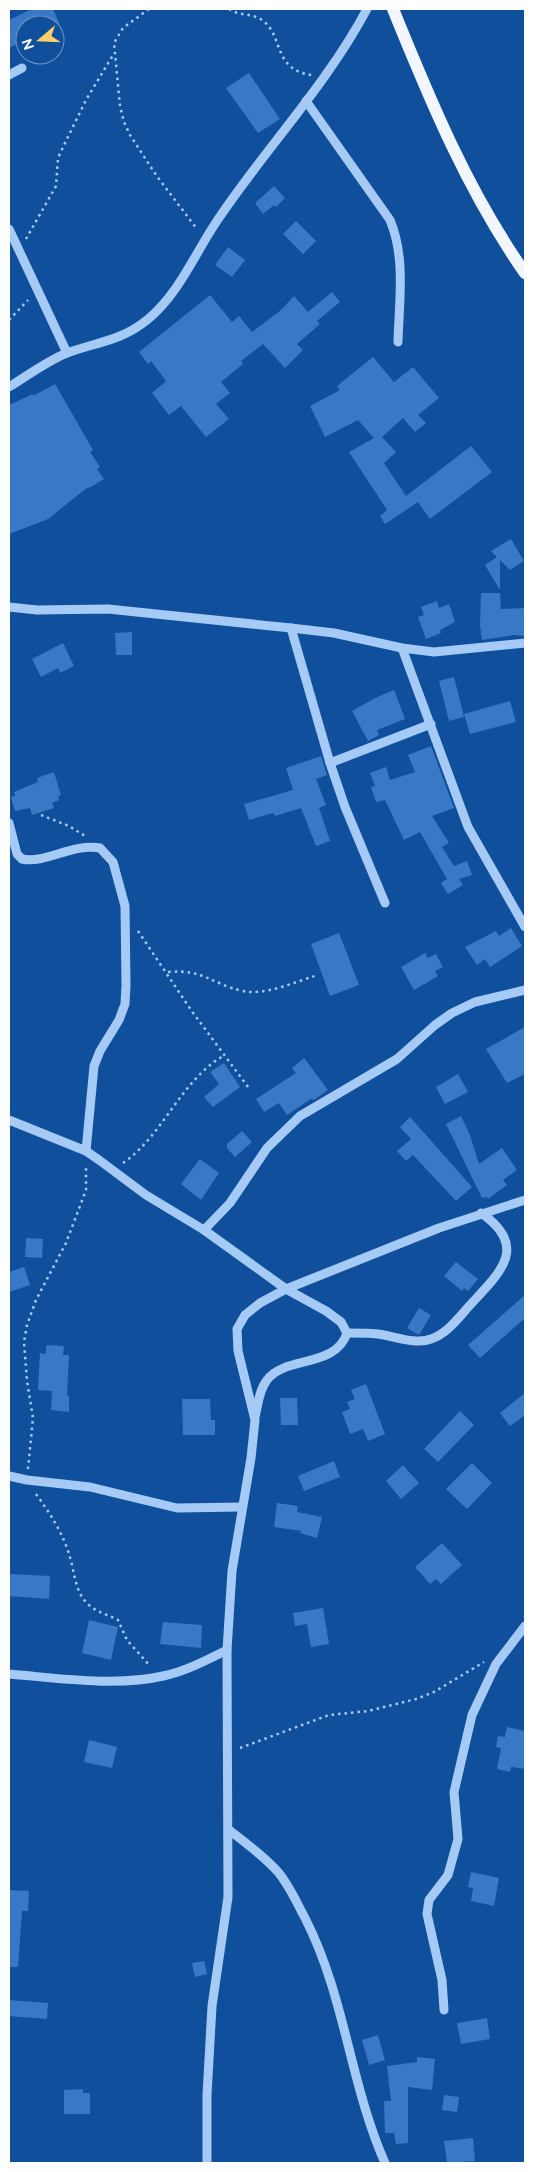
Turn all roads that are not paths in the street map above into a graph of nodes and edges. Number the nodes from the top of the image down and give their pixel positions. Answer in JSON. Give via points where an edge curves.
{"nodes":[{"id":1,"x":366,"y":9,"type":"edge"},
{"id":2,"x":393,"y":9,"type":"edge"},
{"id":3,"x":22,"y":68,"type":"dead end"},
{"id":4,"x":9,"y":75,"type":"edge"},
{"id":5,"x":306,"y":102,"type":"junction"},
{"id":6,"x":9,"y":230,"type":"edge"},
{"id":7,"x":525,"y":273,"type":"edge"},
{"id":8,"x":398,"y":342,"type":"dead end"},
{"id":9,"x":67,"y":353,"type":"junction"},
{"id":10,"x":9,"y":387,"type":"edge"},
{"id":11,"x":9,"y":607,"type":"edge"},
{"id":12,"x":291,"y":628,"type":"junction"},
{"id":13,"x":525,"y":644,"type":"edge"},
{"id":14,"x":402,"y":648,"type":"junction"},
{"id":15,"x":431,"y":724,"type":"junction"},
{"id":16,"x":330,"y":763,"type":"junction"},
{"id":17,"x":9,"y":824,"type":"edge"},
{"id":18,"x":385,"y":903,"type":"dead end"},
{"id":19,"x":525,"y":927,"type":"edge"},
{"id":20,"x":525,"y":990,"type":"edge"},
{"id":21,"x":9,"y":1120,"type":"edge"},
{"id":22,"x":86,"y":1151,"type":"junction"},
{"id":23,"x":525,"y":1200,"type":"edge"},
{"id":24,"x":481,"y":1213,"type":"junction"},
{"id":25,"x":204,"y":1230,"type":"junction"},
{"id":26,"x":286,"y":1289,"type":"junction"},
{"id":27,"x":347,"y":1333,"type":"junction"},
{"id":28,"x":255,"y":1420,"type":"junction"},
{"id":29,"x":9,"y":1476,"type":"edge"},
{"id":30,"x":241,"y":1507,"type":"junction"},
{"id":31,"x":525,"y":1626,"type":"edge"},
{"id":32,"x":227,"y":1650,"type":"junction"},
{"id":33,"x":9,"y":1674,"type":"edge"},
{"id":34,"x":229,"y":1830,"type":"junction"},
{"id":35,"x":444,"y":2010,"type":"dead end"},
{"id":36,"x":207,"y":2163,"type":"edge"},
{"id":37,"x":385,"y":2163,"type":"edge"}],
"edges":[{"from":1,"to":5,"type":"street","via":[[326,77]]},
{"from":2,"to":7,"type":"main road","via":[[453,148]]},
{"from":3,"to":4,"type":"street"},
{"from":5,"to":8,"type":"street","via":[[394,230],[400,271]]},
{"from":5,"to":9,"type":"street","via":[[220,216],[167,301],[126,334]]},
{"from":6,"to":9,"type":"street"},
{"from":9,"to":10,"type":"street"},
{"from":11,"to":12,"type":"street","via":[[108,609]]},
{"from":12,"to":14,"type":"street","via":[[334,633]]},
{"from":12,"to":16,"type":"street"},
{"from":13,"to":14,"type":"street","via":[[434,652]]},
{"from":14,"to":15,"type":"street"},
{"from":15,"to":16,"type":"street"},
{"from":15,"to":19,"type":"street","via":[[468,827]]},
{"from":16,"to":18,"type":"street"},
{"from":17,"to":22,"type":"street","via":[[17,854],[22,859],[78,847],[100,848],[113,862],[127,916],[125,1004],[94,1066]]},
{"from":20,"to":25,"type":"street","via":[[475,1002],[452,1013],[397,1059],[300,1116],[266,1148],[230,1203]]},
{"from":21,"to":22,"type":"street"},
{"from":22,"to":25,"type":"street","via":[[146,1195]]},
{"from":23,"to":24,"type":"street"},
{"from":24,"to":26,"type":"street"},
{"from":24,"to":27,"type":"street","via":[[500,1229],[508,1246],[508,1258],[498,1274],[446,1331],[430,1340]]},
{"from":25,"to":26,"type":"street"},
{"from":26,"to":27,"type":"street","via":[[342,1322]]},
{"from":26,"to":28,"type":"street","via":[[245,1315],[237,1329],[238,1351]]},
{"from":27,"to":28,"type":"street","via":[[336,1350],[277,1371],[268,1378]]},
{"from":28,"to":30,"type":"street"},
{"from":29,"to":30,"type":"street","via":[[90,1487],[177,1508]]},
{"from":30,"to":32,"type":"street","via":[[232,1571]]},
{"from":31,"to":35,"type":"street","via":[[496,1664],[472,1716],[454,1792],[458,1839],[448,1875],[427,1905],[442,1980]]},
{"from":32,"to":33,"type":"street","via":[[195,1666],[163,1676],[134,1680]]},
{"from":32,"to":34,"type":"street"},
{"from":34,"to":36,"type":"street","via":[[228,1897],[212,2006]]},
{"from":34,"to":37,"type":"street","via":[[278,1873],[315,1938],[344,2021],[371,2129]]}]}
